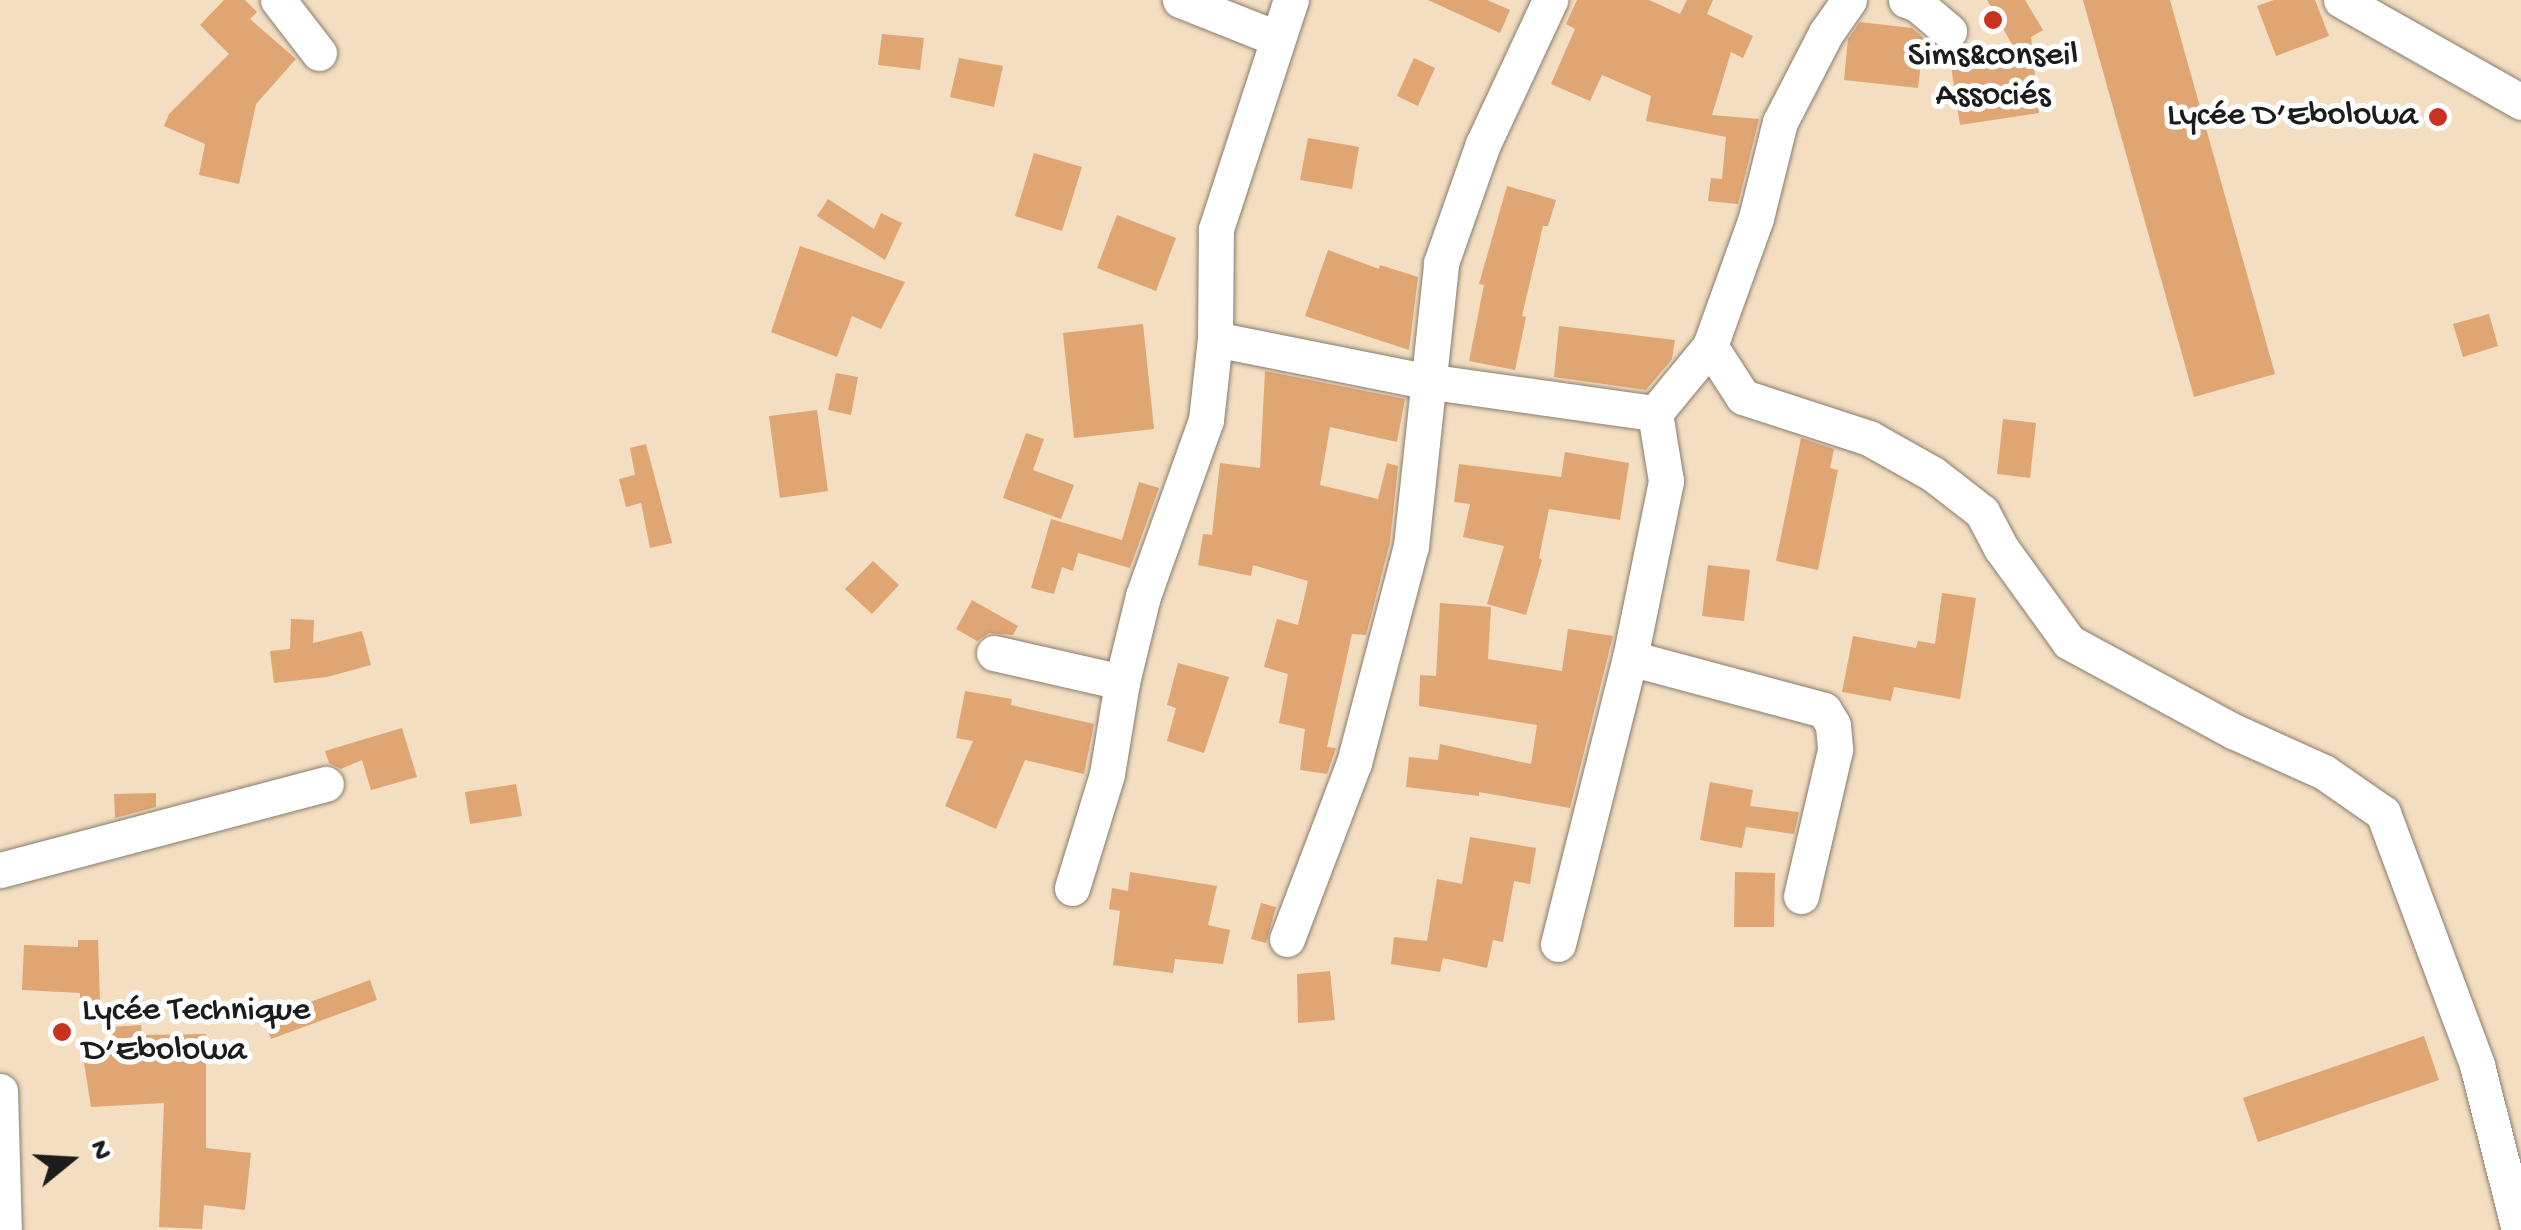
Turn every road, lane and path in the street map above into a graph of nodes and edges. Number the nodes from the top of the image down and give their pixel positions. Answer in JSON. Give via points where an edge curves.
{"nodes":[{"id":1,"x":278,"y":0,"type":"edge"},
{"id":2,"x":1180,"y":0,"type":"edge"},
{"id":3,"x":1291,"y":0,"type":"edge"},
{"id":4,"x":1550,"y":0,"type":"edge"},
{"id":5,"x":1849,"y":0,"type":"edge"},
{"id":6,"x":1906,"y":0,"type":"edge"},
{"id":7,"x":2341,"y":0,"type":"edge"},
{"id":8,"x":1949,"y":31,"type":"dead end"},
{"id":9,"x":1276,"y":38,"type":"junction"},
{"id":10,"x":318,"y":53,"type":"dead end"},
{"id":11,"x":2521,"y":102,"type":"edge"},
{"id":12,"x":1214,"y":339,"type":"junction"},
{"id":13,"x":1710,"y":346,"type":"junction"},
{"id":14,"x":1426,"y":381,"type":"junction"},
{"id":15,"x":1654,"y":413,"type":"junction"},
{"id":16,"x":994,"y":652,"type":"dead end"},
{"id":17,"x":1630,"y":658,"type":"junction"},
{"id":18,"x":1122,"y":682,"type":"junction"},
{"id":19,"x":326,"y":784,"type":"dead end"},
{"id":20,"x":0,"y":870,"type":"edge"},
{"id":21,"x":1072,"y":888,"type":"dead end"},
{"id":22,"x":1801,"y":896,"type":"dead end"},
{"id":23,"x":1288,"y":939,"type":"dead end"},
{"id":24,"x":1558,"y":944,"type":"dead end"},
{"id":25,"x":0,"y":1091,"type":"edge"},
{"id":26,"x":4,"y":1230,"type":"edge"},
{"id":27,"x":2519,"y":1230,"type":"edge"}],
"edges":[{"from":1,"to":10,"type":"street"},
{"from":2,"to":9,"type":"street"},
{"from":3,"to":9,"type":"street"},
{"from":4,"to":14,"type":"street","via":[[1484,144],[1441,263]]},
{"from":5,"to":13,"type":"street","via":[[1780,122],[1756,218]]},
{"from":6,"to":8,"type":"street"},
{"from":7,"to":11,"type":"street"},
{"from":9,"to":12,"type":"street","via":[[1216,228]]},
{"from":12,"to":14,"type":"street"},
{"from":12,"to":18,"type":"street","via":[[1206,420],[1143,596]]},
{"from":13,"to":15,"type":"street"},
{"from":13,"to":27,"type":"street","via":[[1742,397],[1869,438],[1934,474],[1982,512],[2069,642],[2324,772],[2384,813],[2477,1065]]},
{"from":14,"to":15,"type":"street"},
{"from":14,"to":23,"type":"street","via":[[1411,546],[1354,763]]},
{"from":15,"to":17,"type":"street","via":[[1666,481]]},
{"from":16,"to":18,"type":"street"},
{"from":17,"to":22,"type":"street","via":[[1824,710],[1836,750]]},
{"from":17,"to":24,"type":"street"},
{"from":18,"to":21,"type":"street","via":[[1107,774]]},
{"from":19,"to":20,"type":"street"},
{"from":25,"to":26,"type":"street"}]}
